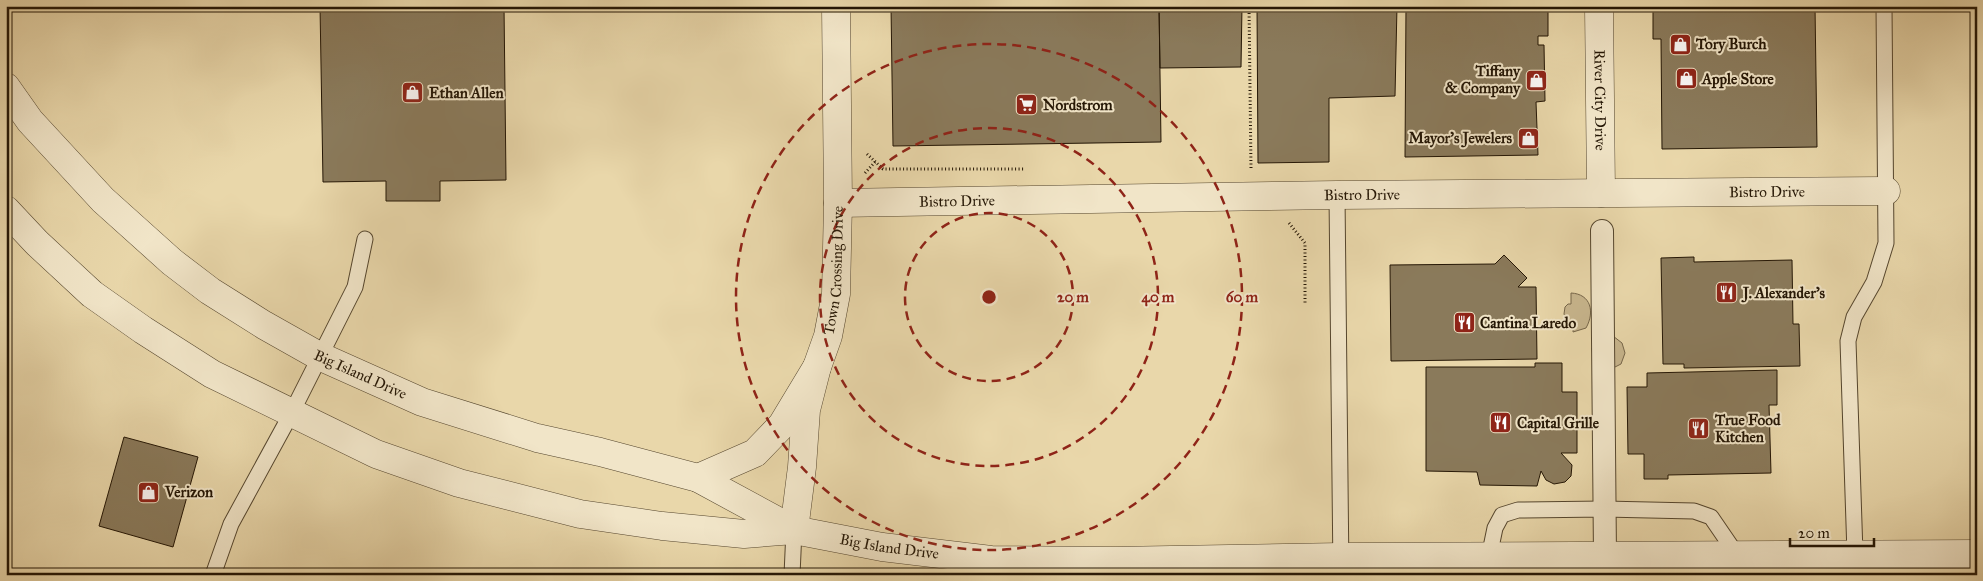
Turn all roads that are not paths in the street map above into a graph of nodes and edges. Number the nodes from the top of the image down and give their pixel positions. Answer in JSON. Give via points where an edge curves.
{"nodes":[{"id":1,"x":836,"y":6,"type":"edge"},
{"id":2,"x":1599,"y":6,"type":"edge"},
{"id":3,"x":1884,"y":6,"type":"edge"},
{"id":4,"x":6,"y":87,"type":"edge"},
{"id":5,"x":1886,"y":191,"type":"junction"},
{"id":6,"x":1601,"y":193,"type":"junction"},
{"id":7,"x":1337,"y":195,"type":"junction"},
{"id":8,"x":838,"y":203,"type":"junction"},
{"id":9,"x":6,"y":210,"type":"edge"},
{"id":10,"x":1602,"y":231,"type":"dead end"},
{"id":11,"x":365,"y":239,"type":"dead end"},
{"id":12,"x":319,"y":356,"type":"junction"},
{"id":13,"x":816,"y":368,"type":"junction"},
{"id":14,"x":291,"y":414,"type":"junction"},
{"id":15,"x":698,"y":478,"type":"junction"},
{"id":16,"x":1604,"y":509,"type":"junction"},
{"id":17,"x":794,"y":530,"type":"junction"},
{"id":18,"x":1855,"y":554,"type":"junction"},
{"id":19,"x":1977,"y":554,"type":"edge"},
{"id":20,"x":1737,"y":555,"type":"junction"},
{"id":21,"x":1605,"y":556,"type":"junction"},
{"id":22,"x":1489,"y":557,"type":"junction"},
{"id":23,"x":1341,"y":566,"type":"edge"},
{"id":24,"x":213,"y":575,"type":"edge"},
{"id":25,"x":792,"y":575,"type":"edge"}],
"edges":[{"from":1,"to":8,"type":"street","name":"Town Crossing Drive"},
{"from":2,"to":6,"type":"street","name":"River City Drive"},
{"from":3,"to":5,"type":"lane"},
{"from":4,"to":12,"type":"street","name":"Big Island Drive","via":[[30,121],[103,200],[172,262],[210,291]]},
{"from":5,"to":6,"type":"street","name":"Bistro Drive"},
{"from":5,"to":18,"type":"lane","via":[[1886,243],[1874,282],[1854,317],[1848,341]]},
{"from":6,"to":7,"type":"street","name":"Bistro Drive"},
{"from":7,"to":8,"type":"street","name":"Bistro Drive"},
{"from":7,"to":23,"type":"lane"},
{"from":8,"to":13,"type":"street","name":"Town Crossing Drive","via":[[836,294],[828,336]]},
{"from":9,"to":14,"type":"street","name":"Big Island Drive","via":[[92,294],[212,374]]},
{"from":10,"to":16,"type":"street"},
{"from":11,"to":12,"type":"lane","via":[[355,287]]},
{"from":12,"to":14,"type":"lane"},
{"from":12,"to":15,"type":"street","name":"Big Island Drive","via":[[422,402],[536,438]]},
{"from":13,"to":15,"type":"street","via":[[782,425],[755,452]]},
{"from":13,"to":17,"type":"street","name":"Town Crossing Drive","via":[[806,410]]},
{"from":14,"to":17,"type":"street","name":"Big Island Drive","via":[[376,454],[440,477],[580,514],[744,534]]},
{"from":14,"to":24,"type":"lane","via":[[231,524]]},
{"from":15,"to":17,"type":"street","name":"Big Island Drive"},
{"from":16,"to":20,"type":"lane","via":[[1694,511],[1711,517]]},
{"from":16,"to":21,"type":"street"},
{"from":16,"to":22,"type":"lane","via":[[1518,510],[1502,515],[1495,528]]},
{"from":17,"to":23,"type":"street","name":"Big Island Drive","via":[[882,547],[991,560]]},
{"from":17,"to":25,"type":"lane"},
{"from":18,"to":19,"type":"street","name":"Big Island Drive"},
{"from":18,"to":20,"type":"street","name":"Big Island Drive"},
{"from":20,"to":21,"type":"street","name":"Big Island Drive"},
{"from":21,"to":22,"type":"street","name":"Big Island Drive"},
{"from":22,"to":23,"type":"street","name":"Big Island Drive"}]}
